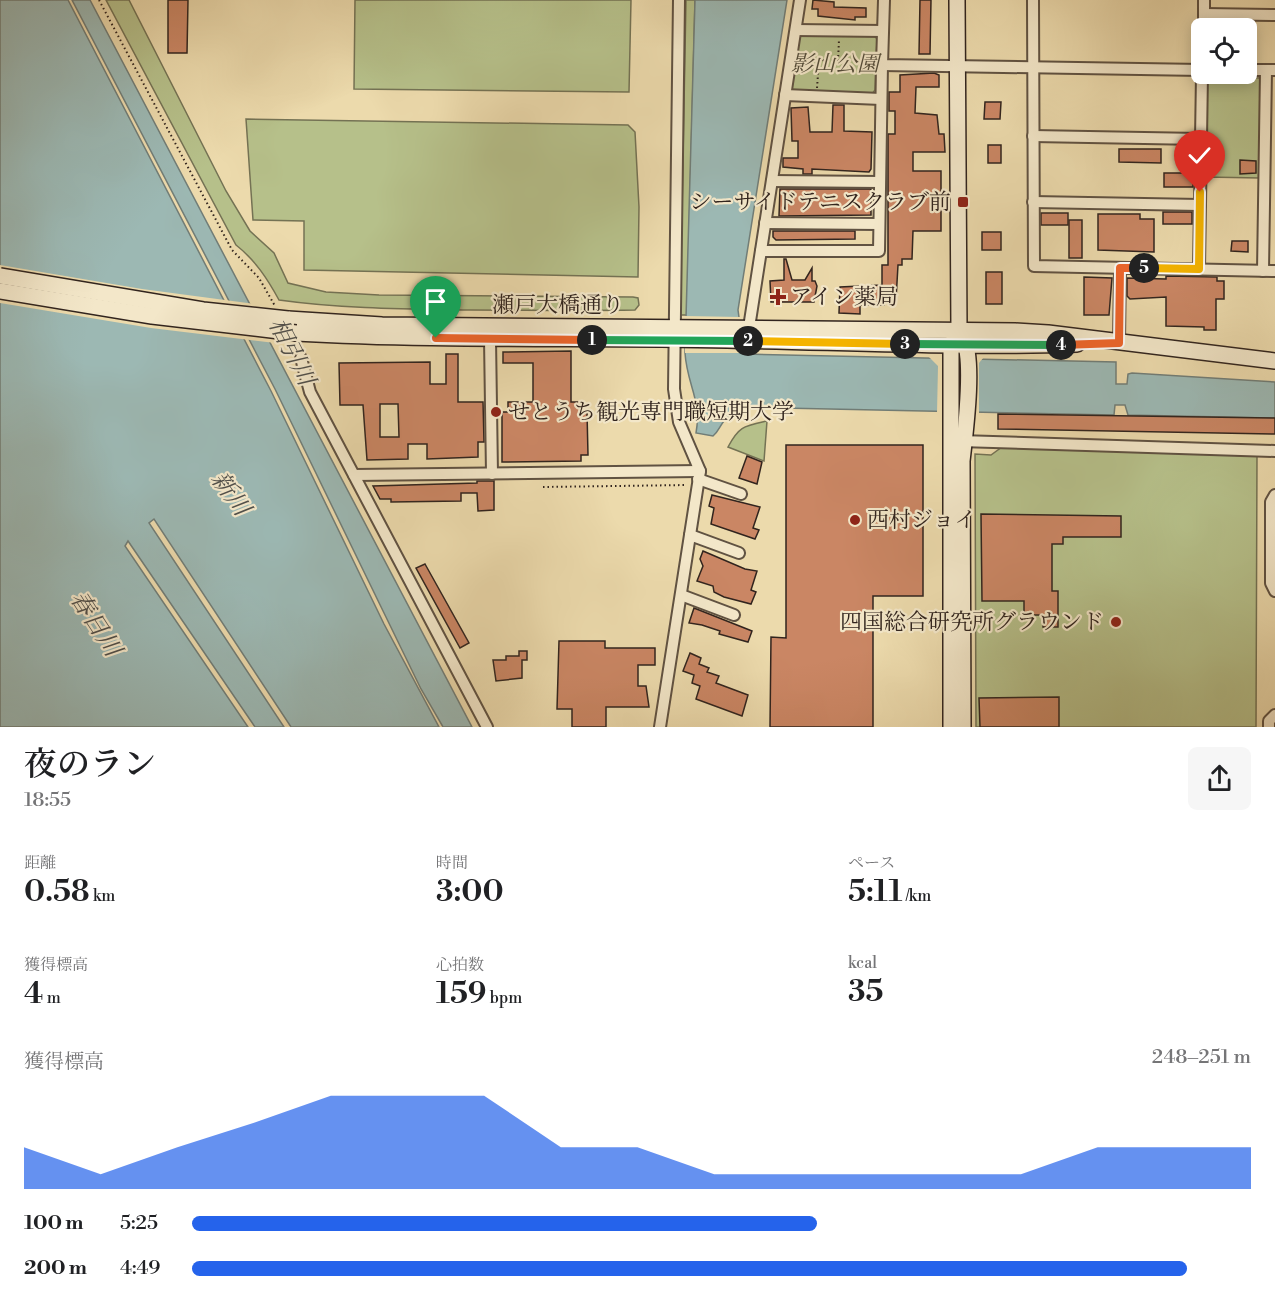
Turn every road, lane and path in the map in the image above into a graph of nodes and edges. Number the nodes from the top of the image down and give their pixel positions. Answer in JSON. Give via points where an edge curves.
{"nodes":[{"id":1,"x":99,"y":0,"type":"edge"},
{"id":2,"x":679,"y":0,"type":"edge"},
{"id":3,"x":800,"y":0,"type":"edge"},
{"id":4,"x":884,"y":0,"type":"edge"},
{"id":5,"x":957,"y":0,"type":"edge"},
{"id":6,"x":1033,"y":0,"type":"edge"},
{"id":7,"x":1204,"y":0,"type":"edge"},
{"id":8,"x":1204,"y":14,"type":"junction"},
{"id":9,"x":1275,"y":15,"type":"edge"},
{"id":10,"x":1204,"y":18,"type":"edge"},
{"id":11,"x":796,"y":30,"type":"junction"},
{"id":12,"x":839,"y":30,"type":"junction"},
{"id":13,"x":883,"y":31,"type":"junction"},
{"id":14,"x":791,"y":60,"type":"junction"},
{"id":15,"x":819,"y":61,"type":"junction"},
{"id":16,"x":838,"y":61,"type":"junction"},
{"id":17,"x":882,"y":63,"type":"junction"},
{"id":18,"x":957,"y":67,"type":"junction"},
{"id":19,"x":1034,"y":68,"type":"junction"},
{"id":20,"x":1270,"y":70,"type":"edge"},
{"id":21,"x":1191,"y":72,"type":"edge"},
{"id":22,"x":1202,"y":84,"type":"edge"},
{"id":23,"x":785,"y":95,"type":"junction"},
{"id":24,"x":817,"y":96,"type":"junction"},
{"id":25,"x":881,"y":99,"type":"junction"},
{"id":26,"x":1033,"y":136,"type":"junction"},
{"id":27,"x":1200,"y":139,"type":"junction"},
{"id":28,"x":1270,"y":140,"type":"edge"},
{"id":29,"x":772,"y":182,"type":"junction"},
{"id":30,"x":880,"y":182,"type":"junction"},
{"id":31,"x":1033,"y":202,"type":"junction"},
{"id":32,"x":1200,"y":204,"type":"junction"},
{"id":33,"x":1270,"y":205,"type":"edge"},
{"id":34,"x":765,"y":223,"type":"junction"},
{"id":35,"x":879,"y":224,"type":"junction"},
{"id":36,"x":761,"y":251,"type":"junction"},
{"id":37,"x":1120,"y":268,"type":"junction"},
{"id":38,"x":1199,"y":269,"type":"junction"},
{"id":39,"x":1263,"y":271,"type":"junction"},
{"id":40,"x":1275,"y":272,"type":"edge"},
{"id":41,"x":0,"y":276,"type":"edge"},
{"id":42,"x":0,"y":291,"type":"edge"},
{"id":43,"x":282,"y":314,"type":"junction"},
{"id":44,"x":959,"y":330,"type":"junction"},
{"id":45,"x":679,"y":333,"type":"junction"},
{"id":46,"x":745,"y":335,"type":"junction"},
{"id":47,"x":490,"y":339,"type":"junction"},
{"id":48,"x":1119,"y":343,"type":"junction"},
{"id":49,"x":951,"y":351,"type":"junction"},
{"id":50,"x":967,"y":351,"type":"junction"},
{"id":51,"x":302,"y":358,"type":"dead end"},
{"id":52,"x":1275,"y":361,"type":"edge"},
{"id":53,"x":957,"y":441,"type":"junction"},
{"id":54,"x":1275,"y":451,"type":"edge"},
{"id":55,"x":492,"y":474,"type":"junction"},
{"id":56,"x":354,"y":475,"type":"junction"},
{"id":57,"x":694,"y":477,"type":"junction"},
{"id":58,"x":543,"y":487,"type":"dead end"},
{"id":59,"x":688,"y":492,"type":"dead end"},
{"id":60,"x":741,"y":494,"type":"dead end"},
{"id":61,"x":1275,"y":495,"type":"edge"},
{"id":62,"x":690,"y":535,"type":"junction"},
{"id":63,"x":739,"y":553,"type":"dead end"},
{"id":64,"x":1275,"y":591,"type":"edge"},
{"id":65,"x":681,"y":595,"type":"junction"},
{"id":66,"x":734,"y":615,"type":"dead end"},
{"id":67,"x":1275,"y":714,"type":"edge"},
{"id":68,"x":487,"y":727,"type":"edge"},
{"id":69,"x":660,"y":727,"type":"edge"},
{"id":70,"x":951,"y":727,"type":"edge"},
{"id":71,"x":963,"y":727,"type":"edge"},
{"id":72,"x":1269,"y":727,"type":"edge"}],
"edges":[{"from":1,"to":43,"type":"path","via":[[232,250],[259,278]]},
{"from":2,"to":45,"type":"street"},
{"from":3,"to":11,"type":"street"},
{"from":4,"to":13,"type":"street"},
{"from":5,"to":18,"type":"street"},
{"from":6,"to":19,"type":"street"},
{"from":7,"to":8,"type":"street"},
{"from":8,"to":9,"type":"street"},
{"from":8,"to":10,"type":"street"},
{"from":11,"to":12,"type":"street"},
{"from":11,"to":14,"type":"street"},
{"from":12,"to":13,"type":"street"},
{"from":12,"to":16,"type":"path"},
{"from":13,"to":17,"type":"street"},
{"from":14,"to":15,"type":"path"},
{"from":14,"to":23,"type":"street"},
{"from":15,"to":16,"type":"path"},
{"from":15,"to":24,"type":"path"},
{"from":16,"to":17,"type":"path"},
{"from":17,"to":18,"type":"street"},
{"from":17,"to":25,"type":"street"},
{"from":18,"to":19,"type":"street"},
{"from":18,"to":44,"type":"street"},
{"from":19,"to":21,"type":"street"},
{"from":19,"to":26,"type":"street"},
{"from":20,"to":28,"type":"street"},
{"from":22,"to":27,"type":"street"},
{"from":23,"to":24,"type":"street"},
{"from":23,"to":29,"type":"street"},
{"from":24,"to":25,"type":"street"},
{"from":25,"to":30,"type":"street"},
{"from":26,"to":27,"type":"street"},
{"from":26,"to":31,"type":"street"},
{"from":27,"to":32,"type":"street"},
{"from":28,"to":33,"type":"street"},
{"from":29,"to":30,"type":"street"},
{"from":29,"to":34,"type":"street"},
{"from":30,"to":35,"type":"street"},
{"from":31,"to":32,"type":"street"},
{"from":31,"to":37,"type":"street","via":[[1034,266]]},
{"from":32,"to":38,"type":"street"},
{"from":33,"to":39,"type":"street"},
{"from":34,"to":35,"type":"street"},
{"from":34,"to":36,"type":"street"},
{"from":35,"to":36,"type":"street","via":[[879,251]]},
{"from":36,"to":46,"type":"street"},
{"from":37,"to":38,"type":"street"},
{"from":37,"to":48,"type":"street"},
{"from":38,"to":39,"type":"street"},
{"from":39,"to":40,"type":"street"},
{"from":41,"to":43,"type":"street","name":"瀬戸大橋通り","bridge":true,"via":[[193,308]]},
{"from":42,"to":47,"type":"street","name":"瀬戸大橋通り","bridge":true,"via":[[152,316],[296,333]]},
{"from":43,"to":45,"type":"street","name":"瀬戸大橋通り","via":[[382,325]]},
{"from":44,"to":46,"type":"street","name":"瀬戸大橋通り"},
{"from":44,"to":48,"type":"street","name":"瀬戸大橋通り","via":[[1048,333]]},
{"from":44,"to":49,"type":"street"},
{"from":44,"to":50,"type":"street"},
{"from":45,"to":46,"type":"street","name":"瀬戸大橋通り"},
{"from":45,"to":47,"type":"street","name":"瀬戸大橋通り"},
{"from":45,"to":57,"type":"street","via":[[676,408]]},
{"from":46,"to":49,"type":"street","name":"瀬戸大橋通り"},
{"from":47,"to":55,"type":"street"},
{"from":48,"to":50,"type":"street","name":"瀬戸大橋通り"},
{"from":48,"to":52,"type":"street","name":"瀬戸大橋通り"},
{"from":49,"to":50,"type":"street","name":"瀬戸大橋通り"},
{"from":49,"to":53,"type":"street","via":[[951,417]]},
{"from":50,"to":53,"type":"street","via":[[967,417]]},
{"from":51,"to":56,"type":"street","via":[[310,393]]},
{"from":53,"to":54,"type":"street"},
{"from":53,"to":70,"type":"street"},
{"from":53,"to":71,"type":"street"},
{"from":55,"to":56,"type":"street"},
{"from":55,"to":57,"type":"street"},
{"from":56,"to":68,"type":"street"},
{"from":57,"to":58,"type":"path"},
{"from":57,"to":59,"type":"path"},
{"from":57,"to":60,"type":"street"},
{"from":57,"to":62,"type":"street"},
{"from":61,"to":64,"type":"street","via":[[1271,502],[1271,583]]},
{"from":62,"to":63,"type":"street"},
{"from":62,"to":65,"type":"street"},
{"from":65,"to":66,"type":"street"},
{"from":65,"to":69,"type":"street"},
{"from":67,"to":72,"type":"street"}]}
